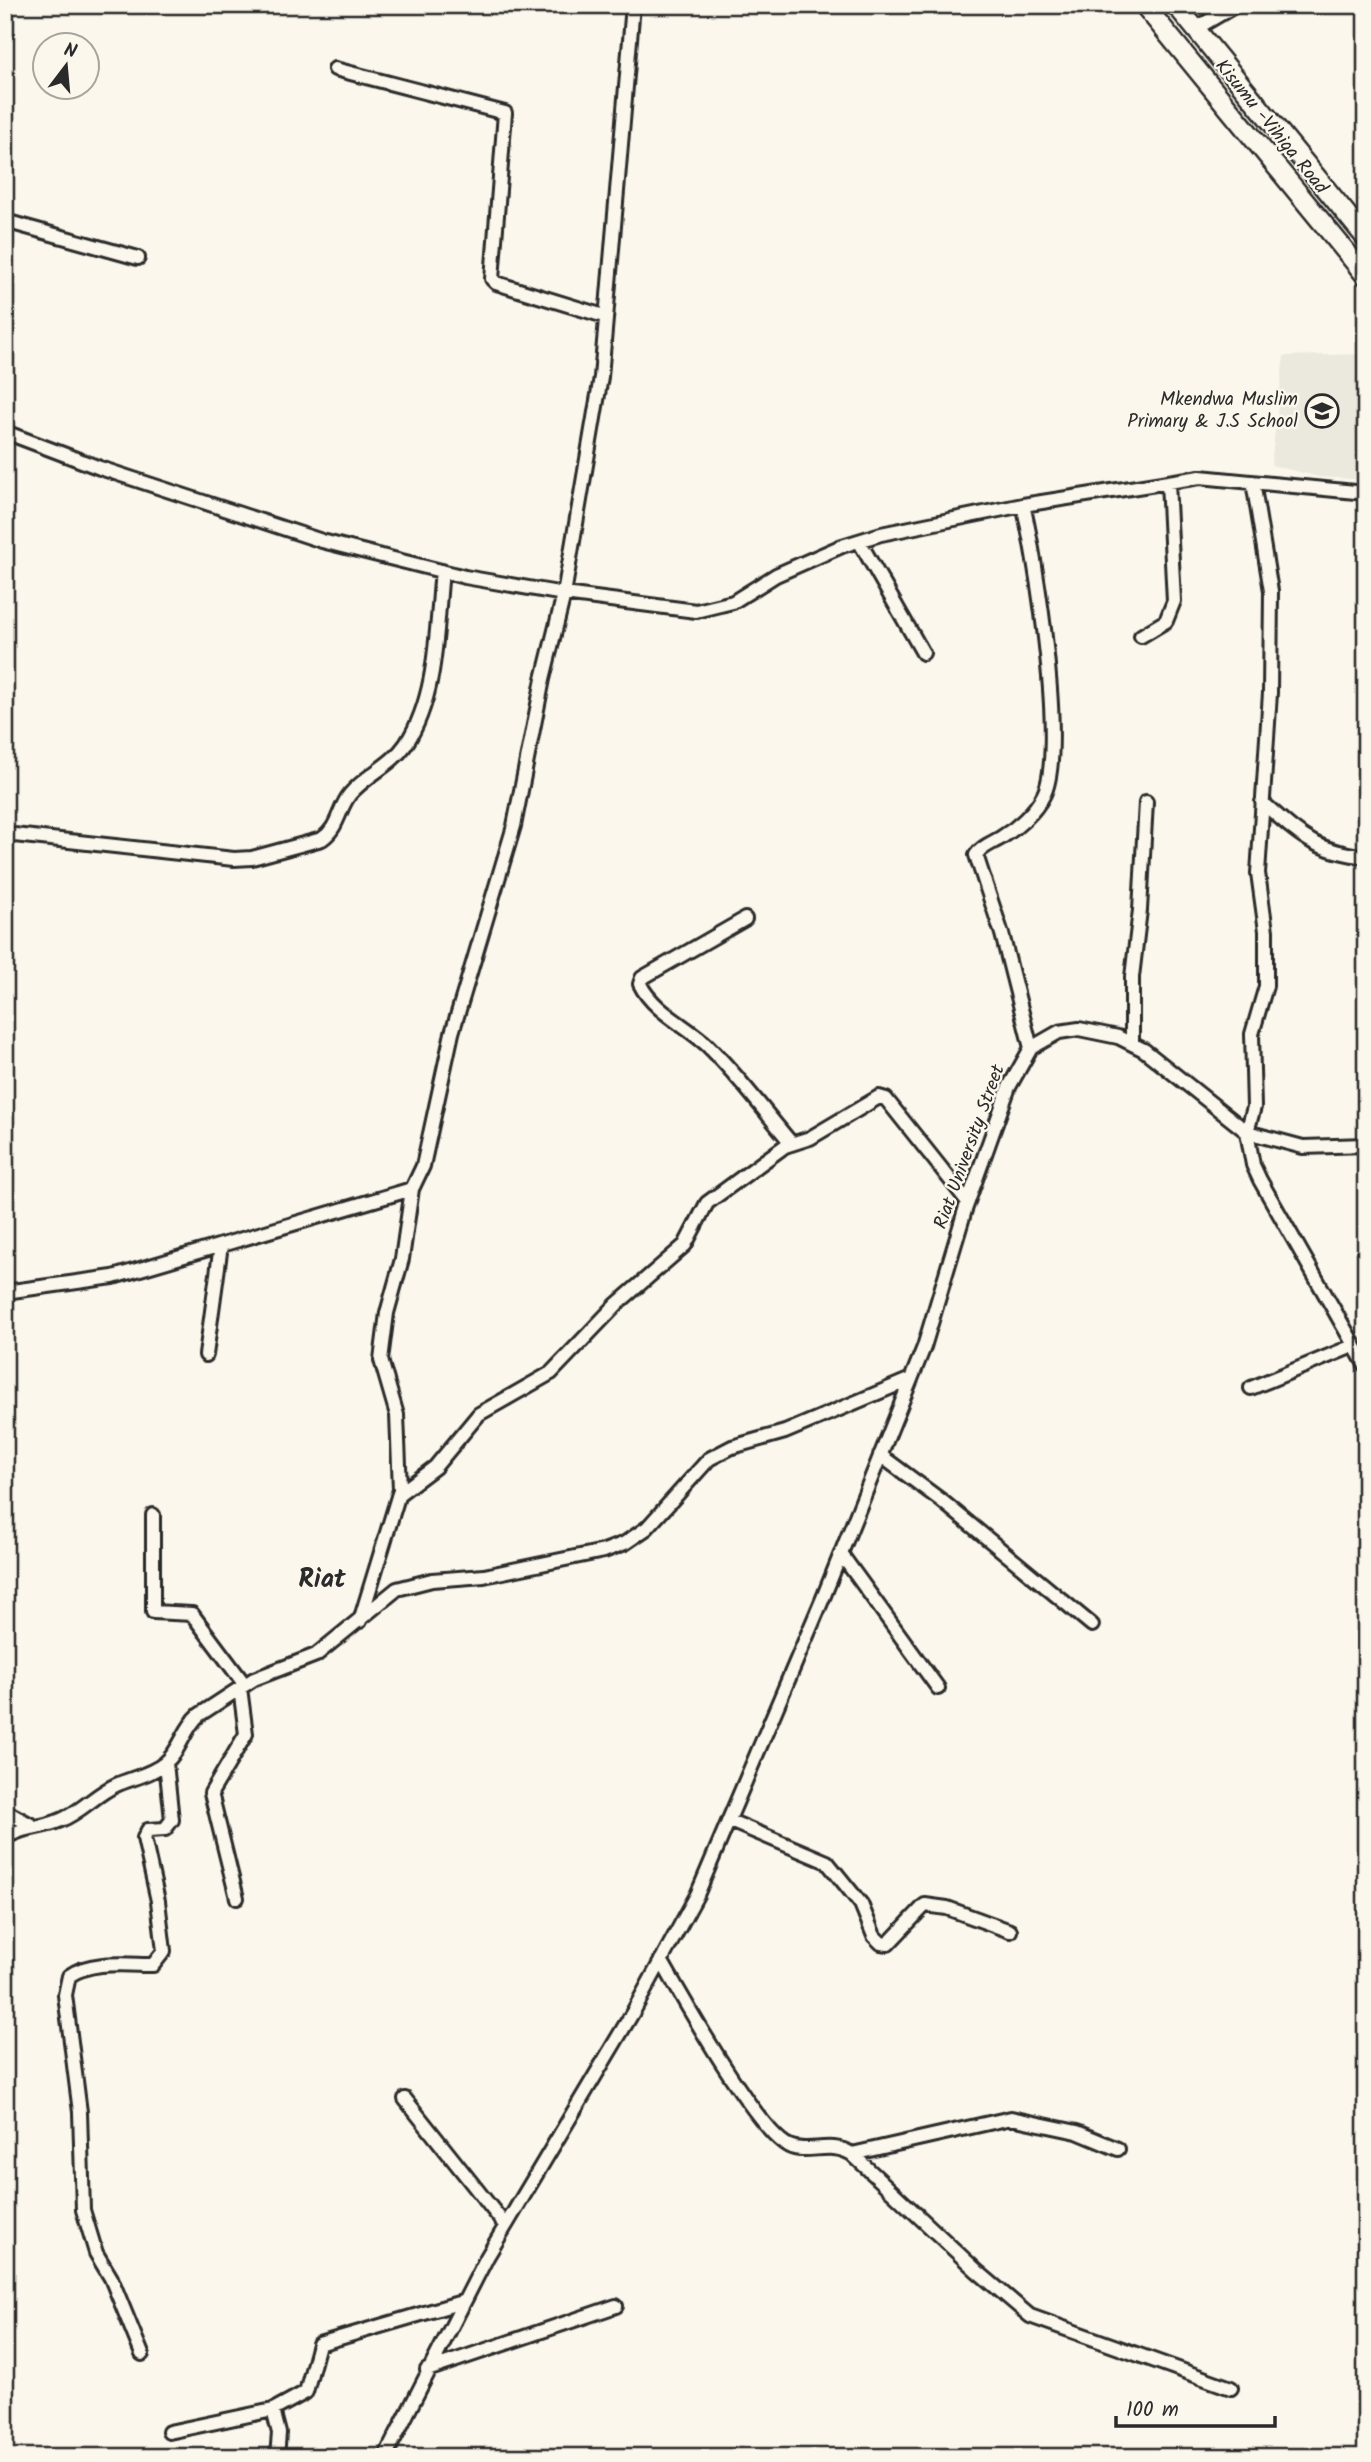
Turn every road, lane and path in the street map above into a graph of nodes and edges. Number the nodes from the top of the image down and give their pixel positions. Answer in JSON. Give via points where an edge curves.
{"nodes":[{"id":1,"x":633,"y":5,"type":"edge"},
{"id":2,"x":1144,"y":5,"type":"edge"},
{"id":3,"x":1176,"y":5,"type":"edge"},
{"id":4,"x":1236,"y":5,"type":"edge"},
{"id":5,"x":1195,"y":29,"type":"junction"},
{"id":6,"x":335,"y":69,"type":"dead end"},
{"id":7,"x":5,"y":221,"type":"edge"},
{"id":8,"x":1366,"y":238,"type":"edge"},
{"id":9,"x":138,"y":258,"type":"dead end"},
{"id":10,"x":1366,"y":276,"type":"edge"},
{"id":11,"x":604,"y":316,"type":"junction"},
{"id":12,"x":5,"y":432,"type":"edge"},
{"id":13,"x":1168,"y":482,"type":"junction"},
{"id":14,"x":1254,"y":482,"type":"junction"},
{"id":15,"x":1366,"y":493,"type":"edge"},
{"id":16,"x":1023,"y":505,"type":"junction"},
{"id":17,"x":859,"y":541,"type":"junction"},
{"id":18,"x":442,"y":571,"type":"junction"},
{"id":19,"x":564,"y":594,"type":"junction"},
{"id":20,"x":1141,"y":636,"type":"dead end"},
{"id":21,"x":923,"y":653,"type":"dead end"},
{"id":22,"x":1146,"y":802,"type":"dead end"},
{"id":23,"x":1262,"y":802,"type":"junction"},
{"id":24,"x":5,"y":834,"type":"edge"},
{"id":25,"x":1366,"y":858,"type":"edge"},
{"id":26,"x":746,"y":919,"type":"dead end"},
{"id":27,"x":1132,"y":1043,"type":"junction"},
{"id":28,"x":1031,"y":1048,"type":"junction"},
{"id":29,"x":1247,"y":1132,"type":"junction"},
{"id":30,"x":792,"y":1144,"type":"junction"},
{"id":31,"x":1366,"y":1145,"type":"edge"},
{"id":32,"x":412,"y":1189,"type":"junction"},
{"id":33,"x":968,"y":1202,"type":"junction"},
{"id":34,"x":221,"y":1245,"type":"junction"},
{"id":35,"x":5,"y":1292,"type":"edge"},
{"id":36,"x":1353,"y":1346,"type":"junction"},
{"id":37,"x":206,"y":1355,"type":"dead end"},
{"id":38,"x":1366,"y":1366,"type":"edge"},
{"id":39,"x":911,"y":1379,"type":"junction"},
{"id":40,"x":1251,"y":1388,"type":"dead end"},
{"id":41,"x":880,"y":1455,"type":"junction"},
{"id":42,"x":399,"y":1494,"type":"junction"},
{"id":43,"x":153,"y":1515,"type":"dead end"},
{"id":44,"x":841,"y":1554,"type":"junction"},
{"id":45,"x":360,"y":1621,"type":"junction"},
{"id":46,"x":1092,"y":1625,"type":"dead end"},
{"id":47,"x":242,"y":1686,"type":"junction"},
{"id":48,"x":938,"y":1688,"type":"dead end"},
{"id":49,"x":166,"y":1763,"type":"junction"},
{"id":50,"x":5,"y":1811,"type":"edge"},
{"id":51,"x":730,"y":1821,"type":"junction"},
{"id":52,"x":33,"y":1826,"type":"junction"},
{"id":53,"x":5,"y":1838,"type":"edge"},
{"id":54,"x":237,"y":1898,"type":"dead end"},
{"id":55,"x":1010,"y":1931,"type":"dead end"},
{"id":56,"x":661,"y":1960,"type":"junction"},
{"id":57,"x":405,"y":2099,"type":"dead end"},
{"id":58,"x":1118,"y":2149,"type":"dead end"},
{"id":59,"x":852,"y":2154,"type":"junction"},
{"id":60,"x":505,"y":2225,"type":"junction"},
{"id":61,"x":462,"y":2302,"type":"junction"},
{"id":62,"x":616,"y":2306,"type":"dead end"},
{"id":63,"x":142,"y":2354,"type":"dead end"},
{"id":64,"x":427,"y":2371,"type":"junction"},
{"id":65,"x":1231,"y":2388,"type":"dead end"},
{"id":66,"x":273,"y":2410,"type":"junction"},
{"id":67,"x":169,"y":2432,"type":"dead end"},
{"id":68,"x":277,"y":2457,"type":"edge"},
{"id":69,"x":385,"y":2457,"type":"edge"}],
"edges":[{"from":1,"to":11,"type":"street","via":[[618,205]]},
{"from":2,"to":10,"type":"highway","name":"Kisumu -Vihiga Road"},
{"from":3,"to":5,"type":"highway","name":"Kisumu -Vihiga Road"},
{"from":4,"to":5,"type":"street"},
{"from":5,"to":8,"type":"highway","name":"Kisumu -Vihiga Road"},
{"from":6,"to":11,"type":"street","via":[[505,113],[492,279]]},
{"from":7,"to":9,"type":"street"},
{"from":11,"to":19,"type":"street","via":[[601,377]]},
{"from":12,"to":18,"type":"street","via":[[322,541]]},
{"from":13,"to":14,"type":"street","via":[[1200,477]]},
{"from":13,"to":16,"type":"street"},
{"from":13,"to":20,"type":"street","via":[[1174,601],[1166,621]]},
{"from":14,"to":15,"type":"street"},
{"from":14,"to":23,"type":"street","via":[[1271,591]]},
{"from":16,"to":17,"type":"street"},
{"from":16,"to":28,"type":"street","via":[[1035,562],[1050,688],[1047,785],[1041,800],[1021,822],[976,855]]},
{"from":17,"to":19,"type":"street","via":[[794,566],[715,608],[680,610]]},
{"from":17,"to":21,"type":"street"},
{"from":18,"to":19,"type":"street"},
{"from":18,"to":24,"type":"street","via":[[420,717],[405,746],[348,796],[331,833],[322,839],[234,859]]},
{"from":19,"to":32,"type":"street","via":[[514,826],[465,983],[423,1166]]},
{"from":22,"to":27,"type":"street","via":[[1132,977]]},
{"from":23,"to":25,"type":"street","via":[[1311,843]]},
{"from":23,"to":29,"type":"street","via":[[1258,873],[1266,931],[1266,986],[1252,1034],[1254,1107]]},
{"from":26,"to":30,"type":"street","via":[[687,950],[642,978],[640,984],[669,1016],[710,1048]]},
{"from":27,"to":28,"type":"street","via":[[1079,1029],[1059,1032]]},
{"from":27,"to":29,"type":"street"},
{"from":28,"to":33,"type":"street","name":"Riat University Street","via":[[1009,1087]]},
{"from":29,"to":31,"type":"street","via":[[1303,1147]]},
{"from":29,"to":36,"type":"street","via":[[1260,1180]]},
{"from":30,"to":33,"type":"street","via":[[883,1097]]},
{"from":30,"to":42,"type":"street","via":[[707,1203],[685,1245],[617,1304],[551,1373],[479,1414],[435,1467]]},
{"from":32,"to":34,"type":"street"},
{"from":32,"to":42,"type":"street","via":[[381,1360],[397,1415]]},
{"from":33,"to":39,"type":"street","name":"Riat University Street"},
{"from":34,"to":35,"type":"street","via":[[102,1279]]},
{"from":34,"to":37,"type":"street"},
{"from":36,"to":38,"type":"street"},
{"from":36,"to":40,"type":"street"},
{"from":39,"to":41,"type":"street","name":"Riat University Street"},
{"from":39,"to":45,"type":"street","via":[[785,1432],[720,1452],[647,1528],[625,1543],[484,1576],[432,1580],[397,1589]]},
{"from":41,"to":44,"type":"street","name":"Riat University Street"},
{"from":41,"to":46,"type":"street"},
{"from":42,"to":45,"type":"street"},
{"from":43,"to":47,"type":"street","via":[[153,1612],[192,1614]]},
{"from":44,"to":48,"type":"street"},
{"from":44,"to":51,"type":"street","name":"Riat University Street"},
{"from":45,"to":47,"type":"street","via":[[316,1655]]},
{"from":47,"to":49,"type":"street","via":[[191,1722]]},
{"from":47,"to":54,"type":"street","via":[[246,1734],[211,1793]]},
{"from":49,"to":52,"type":"street","via":[[113,1786],[70,1816]]},
{"from":49,"to":63,"type":"street","via":[[172,1820],[165,1829],[148,1830],[144,1838],[164,1951],[153,1965],[76,1970],[69,1976],[65,1995],[80,2112],[83,2210],[96,2253],[111,2277]]},
{"from":50,"to":52,"type":"street"},
{"from":51,"to":55,"type":"street","via":[[827,1862],[861,1904],[881,1943],[888,1944],[925,1905],[947,1908]]},
{"from":51,"to":56,"type":"street","name":"Riat University Street"},
{"from":52,"to":53,"type":"street"},
{"from":56,"to":59,"type":"street","via":[[696,2022],[773,2134],[791,2147],[833,2147]]},
{"from":56,"to":60,"type":"street","name":"Riat University Street"},
{"from":57,"to":60,"type":"street"},
{"from":58,"to":59,"type":"street","via":[[1077,2132],[1011,2118]]},
{"from":59,"to":65,"type":"street","via":[[1030,2316]]},
{"from":60,"to":61,"type":"street","name":"Riat University Street"},
{"from":61,"to":64,"type":"street","name":"Riat University Street"},
{"from":61,"to":66,"type":"street","via":[[319,2344],[306,2392]]},
{"from":62,"to":64,"type":"street"},
{"from":64,"to":69,"type":"street","name":"Riat University Street"},
{"from":66,"to":67,"type":"street"},
{"from":66,"to":68,"type":"street","via":[[279,2433]]}]}
